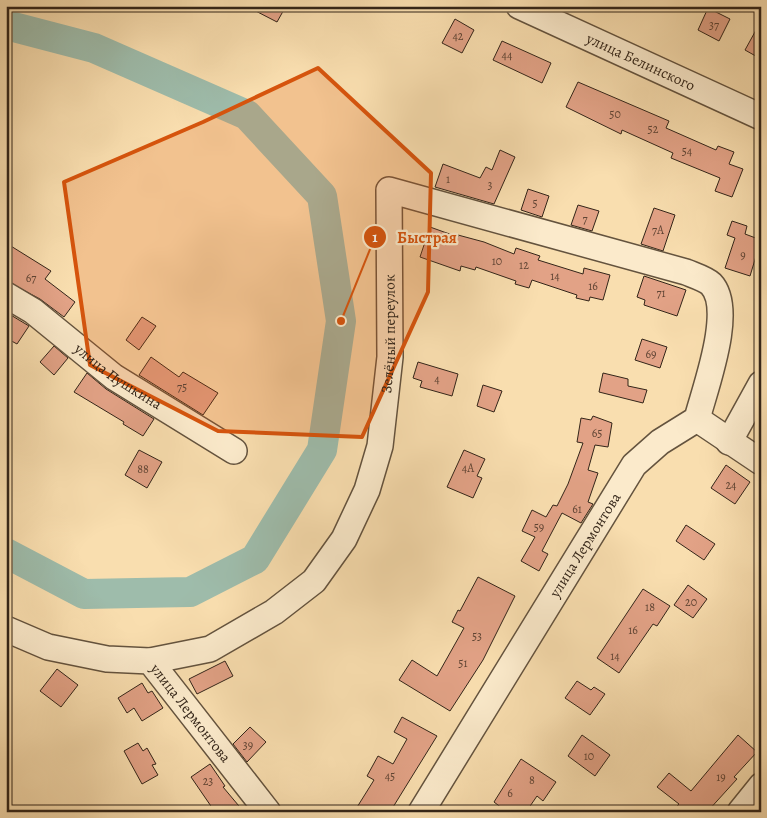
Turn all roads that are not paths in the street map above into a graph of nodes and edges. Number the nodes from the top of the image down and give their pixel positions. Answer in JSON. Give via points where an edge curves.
{"nodes":[{"id":1,"x":520,"y":6,"type":"edge"},
{"id":2,"x":761,"y":117,"type":"edge"},
{"id":3,"x":6,"y":294,"type":"edge"},
{"id":4,"x":761,"y":384,"type":"edge"},
{"id":5,"x":697,"y":419,"type":"junction"},
{"id":6,"x":729,"y":442,"type":"junction"},
{"id":7,"x":234,"y":451,"type":"dead end"},
{"id":8,"x":761,"y":462,"type":"edge"},
{"id":9,"x":6,"y":628,"type":"edge"},
{"id":10,"x":150,"y":661,"type":"junction"},
{"id":11,"x":761,"y":786,"type":"edge"},
{"id":12,"x":268,"y":812,"type":"edge"},
{"id":13,"x":421,"y":812,"type":"edge"},
{"id":14,"x":740,"y":812,"type":"edge"}],
"edges":[{"from":1,"to":2,"type":"street","name":"улица Белинского"},
{"from":3,"to":7,"type":"street","name":"улица Пушкина","via":[[34,311],[114,377]]},
{"from":4,"to":6,"type":"street"},
{"from":5,"to":6,"type":"street"},
{"from":5,"to":10,"type":"street","name":"Зелёный переулок","via":[[721,328],[720,304],[711,284],[686,272],[390,190],[390,357],[380,446],[368,490],[344,539],[314,581],[274,612],[210,649]]},
{"from":5,"to":13,"type":"street","name":"улица Лермонтова","via":[[660,442],[634,466]]},
{"from":6,"to":8,"type":"street"},
{"from":9,"to":10,"type":"street","name":"улица Лермонтова","via":[[48,647],[106,659]]},
{"from":10,"to":12,"type":"street","name":"улица Лермонтова"},
{"from":11,"to":14,"type":"street"}]}
